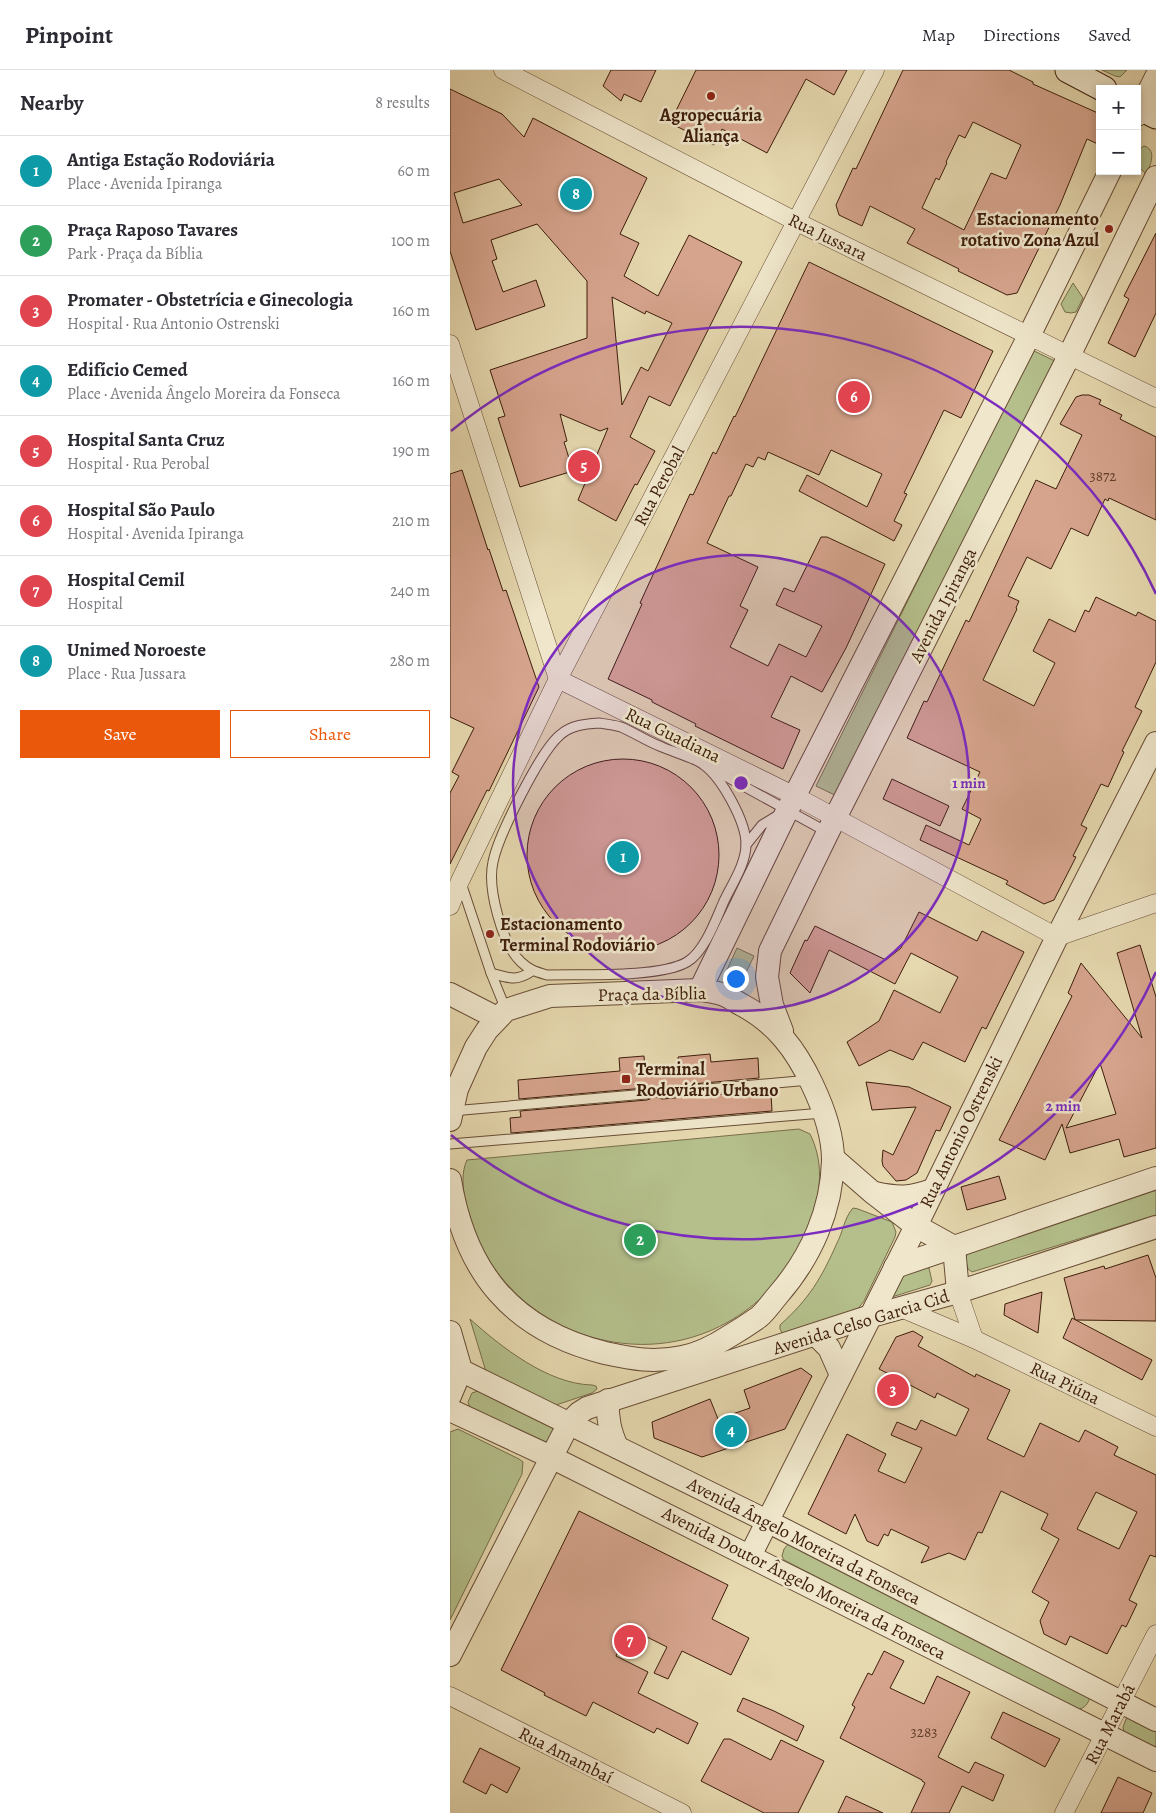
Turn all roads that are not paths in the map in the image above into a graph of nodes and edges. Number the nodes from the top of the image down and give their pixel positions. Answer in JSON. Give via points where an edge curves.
{"nodes":[{"id":1,"x":503,"y":70,"type":"edge"},
{"id":2,"x":874,"y":70,"type":"edge"},
{"id":3,"x":1068,"y":70,"type":"edge"},
{"id":4,"x":1156,"y":76,"type":"edge"},
{"id":5,"x":1096,"y":85,"type":"edge"},
{"id":6,"x":1143,"y":111,"type":"edge"},
{"id":7,"x":1108,"y":175,"type":"edge"},
{"id":8,"x":1156,"y":177,"type":"edge"},
{"id":9,"x":797,"y":222,"type":"junction"},
{"id":10,"x":1029,"y":336,"type":"junction"},
{"id":11,"x":450,"y":344,"type":"edge"},
{"id":12,"x":1070,"y":356,"type":"junction"},
{"id":13,"x":1156,"y":398,"type":"edge"},
{"id":14,"x":558,"y":678,"type":"junction"},
{"id":15,"x":1156,"y":743,"type":"edge"},
{"id":16,"x":704,"y":764,"type":"junction"},
{"id":17,"x":791,"y":803,"type":"junction"},
{"id":18,"x":832,"y":824,"type":"junction"},
{"id":19,"x":746,"y":845,"type":"junction"},
{"id":20,"x":460,"y":881,"type":"junction"},
{"id":21,"x":1156,"y":903,"type":"edge"},
{"id":22,"x":450,"y":906,"type":"edge"},
{"id":23,"x":1057,"y":937,"type":"junction"},
{"id":24,"x":711,"y":947,"type":"junction"},
{"id":25,"x":532,"y":971,"type":"junction"},
{"id":26,"x":491,"y":973,"type":"junction"},
{"id":27,"x":548,"y":986,"type":"junction"},
{"id":28,"x":700,"y":990,"type":"junction"},
{"id":29,"x":450,"y":994,"type":"edge"},
{"id":30,"x":502,"y":1014,"type":"junction"},
{"id":31,"x":785,"y":1039,"type":"junction"},
{"id":32,"x":810,"y":1080,"type":"junction"},
{"id":33,"x":661,"y":1093,"type":"dead end"},
{"id":34,"x":646,"y":1094,"type":"dead end"},
{"id":35,"x":824,"y":1113,"type":"junction"},
{"id":36,"x":451,"y":1115,"type":"edge"},
{"id":37,"x":450,"y":1144,"type":"edge"},
{"id":38,"x":833,"y":1158,"type":"junction"},
{"id":39,"x":1156,"y":1178,"type":"edge"},
{"id":40,"x":450,"y":1180,"type":"edge"},
{"id":41,"x":932,"y":1190,"type":"junction"},
{"id":42,"x":872,"y":1192,"type":"junction"},
{"id":43,"x":916,"y":1226,"type":"junction"},
{"id":44,"x":1156,"y":1227,"type":"edge"},
{"id":45,"x":450,"y":1232,"type":"edge"},
{"id":46,"x":954,"y":1248,"type":"junction"},
{"id":47,"x":470,"y":1252,"type":"junction"},
{"id":48,"x":895,"y":1267,"type":"junction"},
{"id":49,"x":958,"y":1292,"type":"junction"},
{"id":50,"x":901,"y":1308,"type":"junction"},
{"id":51,"x":760,"y":1316,"type":"junction"},
{"id":52,"x":868,"y":1317,"type":"junction"},
{"id":53,"x":450,"y":1332,"type":"edge"},
{"id":54,"x":816,"y":1335,"type":"junction"},
{"id":55,"x":974,"y":1339,"type":"junction"},
{"id":56,"x":649,"y":1361,"type":"junction"},
{"id":57,"x":456,"y":1368,"type":"edge"},
{"id":58,"x":713,"y":1368,"type":"junction"},
{"id":59,"x":841,"y":1375,"type":"junction"},
{"id":60,"x":450,"y":1396,"type":"edge"},
{"id":61,"x":608,"y":1400,"type":"junction"},
{"id":62,"x":450,"y":1410,"type":"edge"},
{"id":63,"x":569,"y":1423,"type":"junction"},
{"id":64,"x":1156,"y":1427,"type":"edge"},
{"id":65,"x":617,"y":1447,"type":"junction"},
{"id":66,"x":552,"y":1458,"type":"junction"},
{"id":67,"x":767,"y":1521,"type":"junction"},
{"id":68,"x":750,"y":1556,"type":"junction"},
{"id":69,"x":1156,"y":1634,"type":"edge"},
{"id":70,"x":450,"y":1655,"type":"edge"},
{"id":71,"x":450,"y":1696,"type":"edge"},
{"id":72,"x":1121,"y":1702,"type":"junction"},
{"id":73,"x":1156,"y":1720,"type":"edge"},
{"id":74,"x":1105,"y":1734,"type":"junction"},
{"id":75,"x":1156,"y":1760,"type":"edge"},
{"id":76,"x":682,"y":1813,"type":"edge"},
{"id":77,"x":1064,"y":1813,"type":"edge"}],
"edges":[{"from":1,"to":9,"type":"street","name":"Rua Jussara"},
{"from":2,"to":9,"type":"street","name":"Rua Perobal"},
{"from":3,"to":5,"type":"main road"},
{"from":4,"to":6,"type":"street"},
{"from":7,"to":10,"type":"street"},
{"from":8,"to":12,"type":"street","name":"Avenida Ipiranga"},
{"from":9,"to":10,"type":"street","name":"Rua Jussara"},
{"from":9,"to":14,"type":"street","name":"Rua Perobal"},
{"from":10,"to":12,"type":"street","name":"Rua Jussara"},
{"from":10,"to":17,"type":"street"},
{"from":11,"to":14,"type":"street"},
{"from":12,"to":13,"type":"street","name":"Rua Jussara"},
{"from":12,"to":18,"type":"street","name":"Avenida Ipiranga"},
{"from":14,"to":17,"type":"street","name":"Rua Guadiana"},
{"from":14,"to":20,"type":"street","name":"Rua Perobal"},
{"from":15,"to":23,"type":"street","name":"Rua Antonio Ostrenski"},
{"from":16,"to":17,"type":"lane"},
{"from":16,"to":19,"type":"lane","via":[[736,809]]},
{"from":16,"to":25,"type":"lane","via":[[620,727],[599,723],[575,726],[560,734],[545,753],[508,822],[493,861],[491,877],[493,899],[507,940],[519,961]]},
{"from":17,"to":18,"type":"street","name":"Rua Guadiana"},
{"from":17,"to":19,"type":"lane","via":[[762,824]]},
{"from":17,"to":24,"type":"street"},
{"from":18,"to":23,"type":"street","name":"Rua Guadiana"},
{"from":18,"to":31,"type":"street","name":"Avenida Ipiranga","via":[[770,951],[767,977],[772,1005]]},
{"from":19,"to":24,"type":"lane"},
{"from":20,"to":22,"type":"street","name":"Rua Perobal"},
{"from":20,"to":26,"type":"lane"},
{"from":21,"to":23,"type":"street"},
{"from":23,"to":41,"type":"street","name":"Rua Antonio Ostrenski"},
{"from":24,"to":27,"type":"lane","via":[[698,952],[687,962],[666,969]]},
{"from":24,"to":28,"type":"street"},
{"from":25,"to":26,"type":"lane","via":[[512,979]]},
{"from":25,"to":27,"type":"lane"},
{"from":26,"to":30,"type":"lane"},
{"from":27,"to":28,"type":"street","name":"Praça da Bíblia"},
{"from":27,"to":30,"type":"street","name":"Praça da Bíblia"},
{"from":28,"to":31,"type":"street","name":"Praça da Bíblia","via":[[724,995],[760,1015]]},
{"from":29,"to":30,"type":"street"},
{"from":30,"to":36,"type":"street","via":[[476,1047],[457,1089]]},
{"from":31,"to":32,"type":"street","name":"Praça da Bíblia"},
{"from":32,"to":33,"type":"lane"},
{"from":32,"to":35,"type":"street","name":"Praça da Bíblia"},
{"from":34,"to":36,"type":"lane"},
{"from":35,"to":37,"type":"lane"},
{"from":35,"to":38,"type":"street","name":"Praça da Bíblia"},
{"from":38,"to":42,"type":"street"},
{"from":38,"to":51,"type":"street","name":"Praça da Bíblia","via":[[825,1212],[812,1247],[789,1282]]},
{"from":39,"to":46,"type":"street"},
{"from":40,"to":47,"type":"street","name":"Praça da Bíblia"},
{"from":41,"to":42,"type":"street","via":[[906,1197]]},
{"from":41,"to":43,"type":"street","name":"Rua Antonio Ostrenski"},
{"from":42,"to":43,"type":"street"},
{"from":43,"to":46,"type":"street"},
{"from":43,"to":48,"type":"street","name":"Rua Antonio Ostrenski"},
{"from":44,"to":49,"type":"street","name":"Avenida Celso Garcia Cid"},
{"from":45,"to":47,"type":"street"},
{"from":46,"to":48,"type":"street"},
{"from":46,"to":49,"type":"street"},
{"from":47,"to":56,"type":"street","name":"Praça da Bíblia","via":[[504,1299],[545,1331],[593,1350]]},
{"from":48,"to":52,"type":"street","name":"Rua Antonio Ostrenski"},
{"from":49,"to":50,"type":"street","name":"Avenida Celso Garcia Cid"},
{"from":49,"to":55,"type":"street"},
{"from":50,"to":52,"type":"street","name":"Avenida Celso Garcia Cid"},
{"from":50,"to":55,"type":"street","name":"Rua Piúna"},
{"from":51,"to":56,"type":"street","name":"Praça da Bíblia","via":[[701,1351]]},
{"from":51,"to":58,"type":"street"},
{"from":52,"to":54,"type":"street","name":"Avenida Celso Garcia Cid"},
{"from":52,"to":59,"type":"street","name":"Rua Antonio Ostrenski"},
{"from":53,"to":57,"type":"street"},
{"from":54,"to":58,"type":"street","name":"Avenida Celso Garcia Cid"},
{"from":54,"to":59,"type":"street","via":[[829,1348]]},
{"from":55,"to":64,"type":"street","name":"Rua Piúna"},
{"from":56,"to":58,"type":"street"},
{"from":57,"to":60,"type":"street"},
{"from":57,"to":63,"type":"street","name":"Avenida Ângelo Moreira da Fonseca"},
{"from":58,"to":61,"type":"street","name":"Avenida Celso Garcia Cid"},
{"from":59,"to":67,"type":"street","name":"Rua Antonio Ostrenski"},
{"from":61,"to":63,"type":"street","name":"Avenida Celso Garcia Cid","via":[[587,1408]]},
{"from":61,"to":65,"type":"street","via":[[610,1431]]},
{"from":62,"to":66,"type":"street","name":"Avenida Doutor Ângelo Moreira da Fonseca"},
{"from":63,"to":65,"type":"street","name":"Avenida Ângelo Moreira da Fonseca"},
{"from":63,"to":66,"type":"street"},
{"from":65,"to":67,"type":"street","name":"Avenida Ângelo Moreira da Fonseca"},
{"from":66,"to":68,"type":"street","name":"Avenida Doutor Ângelo Moreira da Fonseca"},
{"from":66,"to":70,"type":"street"},
{"from":67,"to":68,"type":"street","name":"Rua Antonio Ostrenski"},
{"from":67,"to":72,"type":"street","name":"Avenida Ângelo Moreira da Fonseca"},
{"from":68,"to":74,"type":"street","name":"Avenida Doutor Ângelo Moreira da Fonseca"},
{"from":69,"to":72,"type":"street","name":"Rua Marabá"},
{"from":71,"to":76,"type":"street","name":"Rua Amambaí"},
{"from":72,"to":73,"type":"street","name":"Avenida Ângelo Moreira da Fonseca"},
{"from":72,"to":74,"type":"street","name":"Rua Marabá"},
{"from":74,"to":75,"type":"street","name":"Avenida Doutor Ângelo Moreira da Fonseca"},
{"from":74,"to":77,"type":"street","name":"Rua Marabá"}]}
